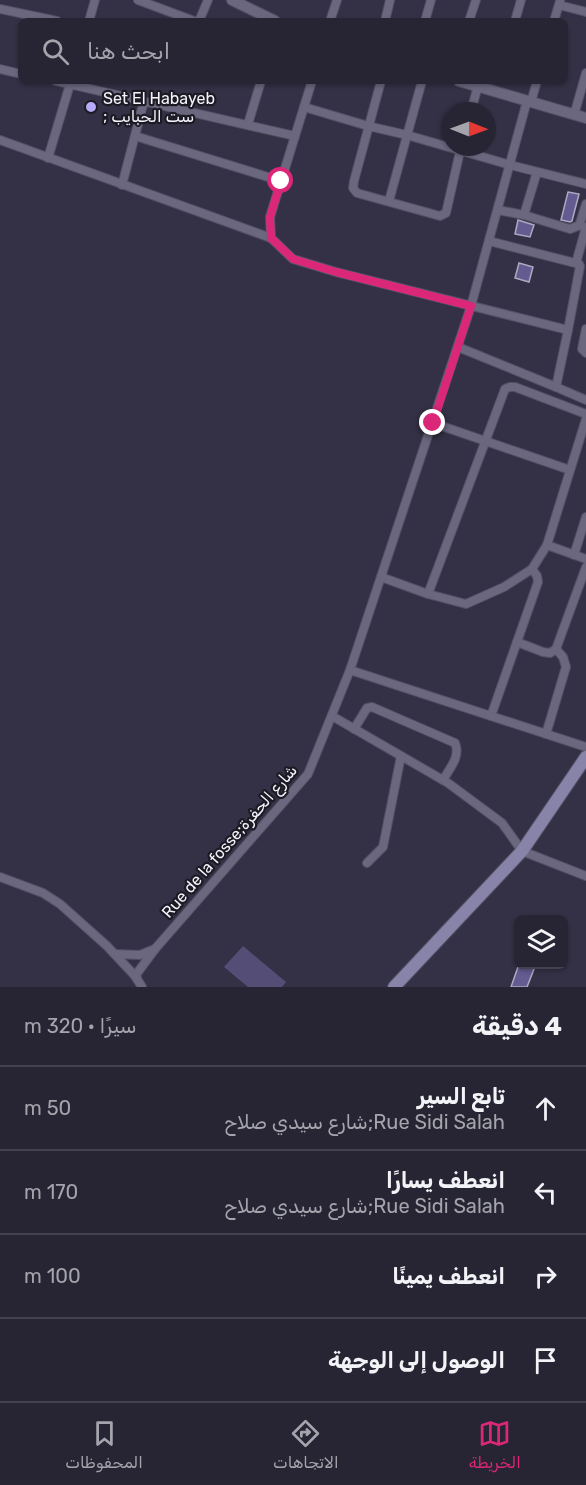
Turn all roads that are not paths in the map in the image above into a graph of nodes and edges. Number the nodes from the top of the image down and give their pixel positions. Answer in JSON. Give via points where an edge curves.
{"nodes":[{"id":1,"x":95,"y":0,"type":"edge"},
{"id":2,"x":138,"y":0,"type":"edge"},
{"id":3,"x":208,"y":0,"type":"edge"},
{"id":4,"x":232,"y":0,"type":"edge"},
{"id":5,"x":337,"y":0,"type":"edge"},
{"id":6,"x":390,"y":0,"type":"edge"},
{"id":7,"x":431,"y":0,"type":"edge"},
{"id":8,"x":476,"y":0,"type":"edge"},
{"id":9,"x":521,"y":0,"type":"edge"},
{"id":10,"x":560,"y":2,"type":"edge"},
{"id":11,"x":0,"y":9,"type":"edge"},
{"id":12,"x":586,"y":12,"type":"edge"},
{"id":13,"x":43,"y":18,"type":"edge"},
{"id":14,"x":89,"y":18,"type":"edge"},
{"id":15,"x":186,"y":18,"type":"edge"},
{"id":16,"x":200,"y":18,"type":"edge"},
{"id":17,"x":269,"y":18,"type":"edge"},
{"id":18,"x":331,"y":18,"type":"edge"},
{"id":19,"x":386,"y":18,"type":"edge"},
{"id":20,"x":426,"y":18,"type":"edge"},
{"id":21,"x":470,"y":18,"type":"edge"},
{"id":22,"x":516,"y":18,"type":"edge"},
{"id":23,"x":555,"y":18,"type":"edge"},
{"id":24,"x":0,"y":69,"type":"edge"},
{"id":25,"x":18,"y":73,"type":"edge"},
{"id":26,"x":586,"y":73,"type":"edge"},
{"id":27,"x":69,"y":84,"type":"edge"},
{"id":28,"x":78,"y":84,"type":"edge"},
{"id":29,"x":260,"y":84,"type":"edge"},
{"id":30,"x":311,"y":84,"type":"edge"},
{"id":31,"x":380,"y":84,"type":"edge"},
{"id":32,"x":421,"y":84,"type":"edge"},
{"id":33,"x":470,"y":84,"type":"edge"},
{"id":34,"x":536,"y":84,"type":"edge"},
{"id":35,"x":478,"y":86,"type":"junction"},
{"id":36,"x":497,"y":86,"type":"edge"},
{"id":37,"x":144,"y":101,"type":"junction"},
{"id":38,"x":474,"y":102,"type":"edge"},
{"id":39,"x":529,"y":102,"type":"junction"},
{"id":40,"x":304,"y":107,"type":"junction"},
{"id":41,"x":574,"y":115,"type":"junction"},
{"id":42,"x":586,"y":118,"type":"edge"},
{"id":43,"x":248,"y":124,"type":"junction"},
{"id":44,"x":368,"y":126,"type":"junction"},
{"id":45,"x":407,"y":135,"type":"junction"},
{"id":46,"x":135,"y":136,"type":"junction"},
{"id":47,"x":295,"y":136,"type":"junction"},
{"id":48,"x":0,"y":140,"type":"edge"},
{"id":49,"x":442,"y":143,"type":"edge"},
{"id":50,"x":459,"y":156,"type":"edge"},
{"id":51,"x":484,"y":156,"type":"edge"},
{"id":52,"x":48,"y":158,"type":"junction"},
{"id":53,"x":510,"y":165,"type":"junction"},
{"id":54,"x":537,"y":172,"type":"junction"},
{"id":55,"x":281,"y":181,"type":"junction"},
{"id":56,"x":586,"y":184,"type":"edge"},
{"id":57,"x":122,"y":185,"type":"junction"},
{"id":58,"x":389,"y":201,"type":"junction"},
{"id":59,"x":586,"y":204,"type":"edge"},
{"id":60,"x":498,"y":210,"type":"junction"},
{"id":61,"x":524,"y":215,"type":"junction"},
{"id":62,"x":584,"y":227,"type":"edge"},
{"id":63,"x":271,"y":238,"type":"junction"},
{"id":64,"x":489,"y":241,"type":"junction"},
{"id":65,"x":576,"y":263,"type":"junction"},
{"id":66,"x":471,"y":306,"type":"junction"},
{"id":67,"x":586,"y":329,"type":"edge"},
{"id":68,"x":567,"y":330,"type":"junction"},
{"id":69,"x":458,"y":347,"type":"junction"},
{"id":70,"x":586,"y":353,"type":"edge"},
{"id":71,"x":556,"y":387,"type":"junction"},
{"id":72,"x":586,"y":400,"type":"edge"},
{"id":73,"x":586,"y":414,"type":"edge"},
{"id":74,"x":586,"y":419,"type":"edge"},
{"id":75,"x":433,"y":423,"type":"junction"},
{"id":76,"x":486,"y":442,"type":"junction"},
{"id":77,"x":570,"y":470,"type":"junction"},
{"id":78,"x":586,"y":517,"type":"edge"},
{"id":79,"x":547,"y":545,"type":"junction"},
{"id":80,"x":574,"y":555,"type":"junction"},
{"id":81,"x":586,"y":560,"type":"edge"},
{"id":82,"x":586,"y":567,"type":"edge"},
{"id":83,"x":532,"y":570,"type":"junction"},
{"id":84,"x":381,"y":577,"type":"junction"},
{"id":85,"x":428,"y":594,"type":"junction"},
{"id":86,"x":517,"y":642,"type":"junction"},
{"id":87,"x":556,"y":649,"type":"junction"},
{"id":88,"x":351,"y":670,"type":"junction"},
{"id":89,"x":332,"y":716,"type":"junction"},
{"id":90,"x":491,"y":716,"type":"junction"},
{"id":91,"x":354,"y":729,"type":"junction"},
{"id":92,"x":546,"y":734,"type":"junction"},
{"id":93,"x":586,"y":747,"type":"edge"},
{"id":94,"x":401,"y":756,"type":"junction"},
{"id":95,"x":586,"y":757,"type":"edge"},
{"id":96,"x":443,"y":780,"type":"junction"},
{"id":97,"x":522,"y":851,"type":"junction"},
{"id":98,"x":367,"y":863,"type":"dead end"},
{"id":99,"x":586,"y":876,"type":"edge"},
{"id":100,"x":0,"y":877,"type":"edge"},
{"id":101,"x":155,"y":949,"type":"junction"},
{"id":102,"x":115,"y":954,"type":"junction"},
{"id":103,"x":137,"y":978,"type":"junction"},
{"id":104,"x":142,"y":987,"type":"edge"},
{"id":105,"x":394,"y":987,"type":"edge"}],
"edges":[{"from":1,"to":14,"type":"street"},
{"from":2,"to":15,"type":"street"},
{"from":3,"to":16,"type":"street"},
{"from":4,"to":17,"type":"street"},
{"from":5,"to":18,"type":"street"},
{"from":6,"to":19,"type":"street"},
{"from":7,"to":20,"type":"street"},
{"from":8,"to":21,"type":"street"},
{"from":9,"to":22,"type":"street"},
{"from":10,"to":12,"type":"street"},
{"from":10,"to":23,"type":"street"},
{"from":11,"to":13,"type":"street"},
{"from":24,"to":25,"type":"street"},
{"from":26,"to":41,"type":"street"},
{"from":27,"to":52,"type":"street"},
{"from":28,"to":37,"type":"street"},
{"from":29,"to":43,"type":"street"},
{"from":30,"to":40,"type":"street"},
{"from":31,"to":44,"type":"street"},
{"from":32,"to":45,"type":"street"},
{"from":33,"to":35,"type":"street"},
{"from":34,"to":39,"type":"street","name":"Rue de la fosse;شارع الحفرة"},
{"from":35,"to":36,"type":"street"},
{"from":35,"to":38,"type":"street"},
{"from":36,"to":39,"type":"street"},
{"from":37,"to":43,"type":"street"},
{"from":37,"to":46,"type":"street"},
{"from":39,"to":41,"type":"street"},
{"from":39,"to":53,"type":"street","name":"Rue de la fosse;شارع الحفرة"},
{"from":40,"to":44,"type":"street"},
{"from":40,"to":47,"type":"street"},
{"from":41,"to":42,"type":"street"},
{"from":43,"to":47,"type":"street"},
{"from":44,"to":45,"type":"street"},
{"from":44,"to":58,"type":"street","via":[[353,188],[357,193]]},
{"from":45,"to":49,"type":"street"},
{"from":45,"to":58,"type":"street"},
{"from":46,"to":55,"type":"street"},
{"from":46,"to":57,"type":"street"},
{"from":47,"to":55,"type":"street"},
{"from":48,"to":52,"type":"street"},
{"from":50,"to":58,"type":"street","via":[[446,213],[435,215]]},
{"from":51,"to":53,"type":"street"},
{"from":52,"to":57,"type":"street"},
{"from":53,"to":54,"type":"street"},
{"from":53,"to":60,"type":"street","name":"Rue de la fosse;شارع الحفرة"},
{"from":54,"to":56,"type":"street"},
{"from":54,"to":61,"type":"street"},
{"from":55,"to":63,"type":"street","via":[[270,217]]},
{"from":57,"to":63,"type":"street"},
{"from":59,"to":62,"type":"street"},
{"from":60,"to":61,"type":"street"},
{"from":60,"to":64,"type":"street","name":"Rue de la fosse;شارع الحفرة"},
{"from":61,"to":62,"type":"street","via":[[570,229]]},
{"from":62,"to":65,"type":"street"},
{"from":63,"to":66,"type":"street","via":[[293,259]]},
{"from":64,"to":65,"type":"street"},
{"from":64,"to":66,"type":"street","name":"Rue de la fosse;شارع الحفرة"},
{"from":65,"to":68,"type":"street","via":[[580,266]]},
{"from":66,"to":68,"type":"street"},
{"from":66,"to":69,"type":"street","name":"Rue de la fosse;شارع الحفرة"},
{"from":67,"to":70,"type":"street","via":[[582,346]]},
{"from":68,"to":71,"type":"street"},
{"from":69,"to":71,"type":"street"},
{"from":69,"to":75,"type":"street","name":"Rue de la fosse;شارع الحفرة"},
{"from":71,"to":72,"type":"street"},
{"from":73,"to":76,"type":"street","via":[[510,387],[505,389]]},
{"from":74,"to":77,"type":"street"},
{"from":75,"to":76,"type":"street"},
{"from":75,"to":84,"type":"street","name":"Rue de la fosse;شارع الحفرة"},
{"from":76,"to":77,"type":"street"},
{"from":76,"to":85,"type":"street"},
{"from":77,"to":79,"type":"street"},
{"from":78,"to":80,"type":"street"},
{"from":79,"to":80,"type":"street"},
{"from":79,"to":83,"type":"street"},
{"from":80,"to":81,"type":"street"},
{"from":82,"to":87,"type":"street"},
{"from":83,"to":85,"type":"street","via":[[466,604]]},
{"from":83,"to":86,"type":"street","via":[[538,582]]},
{"from":84,"to":85,"type":"street"},
{"from":84,"to":88,"type":"street","name":"Rue de la fosse;شارع الحفرة"},
{"from":86,"to":87,"type":"street","via":[[550,653]]},
{"from":86,"to":90,"type":"street"},
{"from":87,"to":92,"type":"street","via":[[566,668]]},
{"from":88,"to":89,"type":"street","name":"Rue de la fosse;شارع الحفرة"},
{"from":88,"to":90,"type":"street"},
{"from":89,"to":91,"type":"street"},
{"from":89,"to":101,"type":"street","name":"Rue de la fosse;شارع الحفرة","via":[[308,774]]},
{"from":90,"to":92,"type":"street"},
{"from":91,"to":94,"type":"street"},
{"from":91,"to":96,"type":"street","via":[[367,708],[372,707],[455,743],[457,756]]},
{"from":92,"to":93,"type":"street"},
{"from":94,"to":96,"type":"street"},
{"from":94,"to":98,"type":"street","via":[[383,847]]},
{"from":95,"to":97,"type":"main road"},
{"from":96,"to":97,"type":"street","via":[[502,823]]},
{"from":97,"to":99,"type":"street"},
{"from":97,"to":105,"type":"main road"},
{"from":100,"to":102,"type":"street","via":[[53,899]]},
{"from":101,"to":102,"type":"street","via":[[140,955]]},
{"from":101,"to":103,"type":"street","name":"Rue de la fosse;شارع الحفرة"},
{"from":102,"to":103,"type":"street"},
{"from":103,"to":104,"type":"street"}]}
